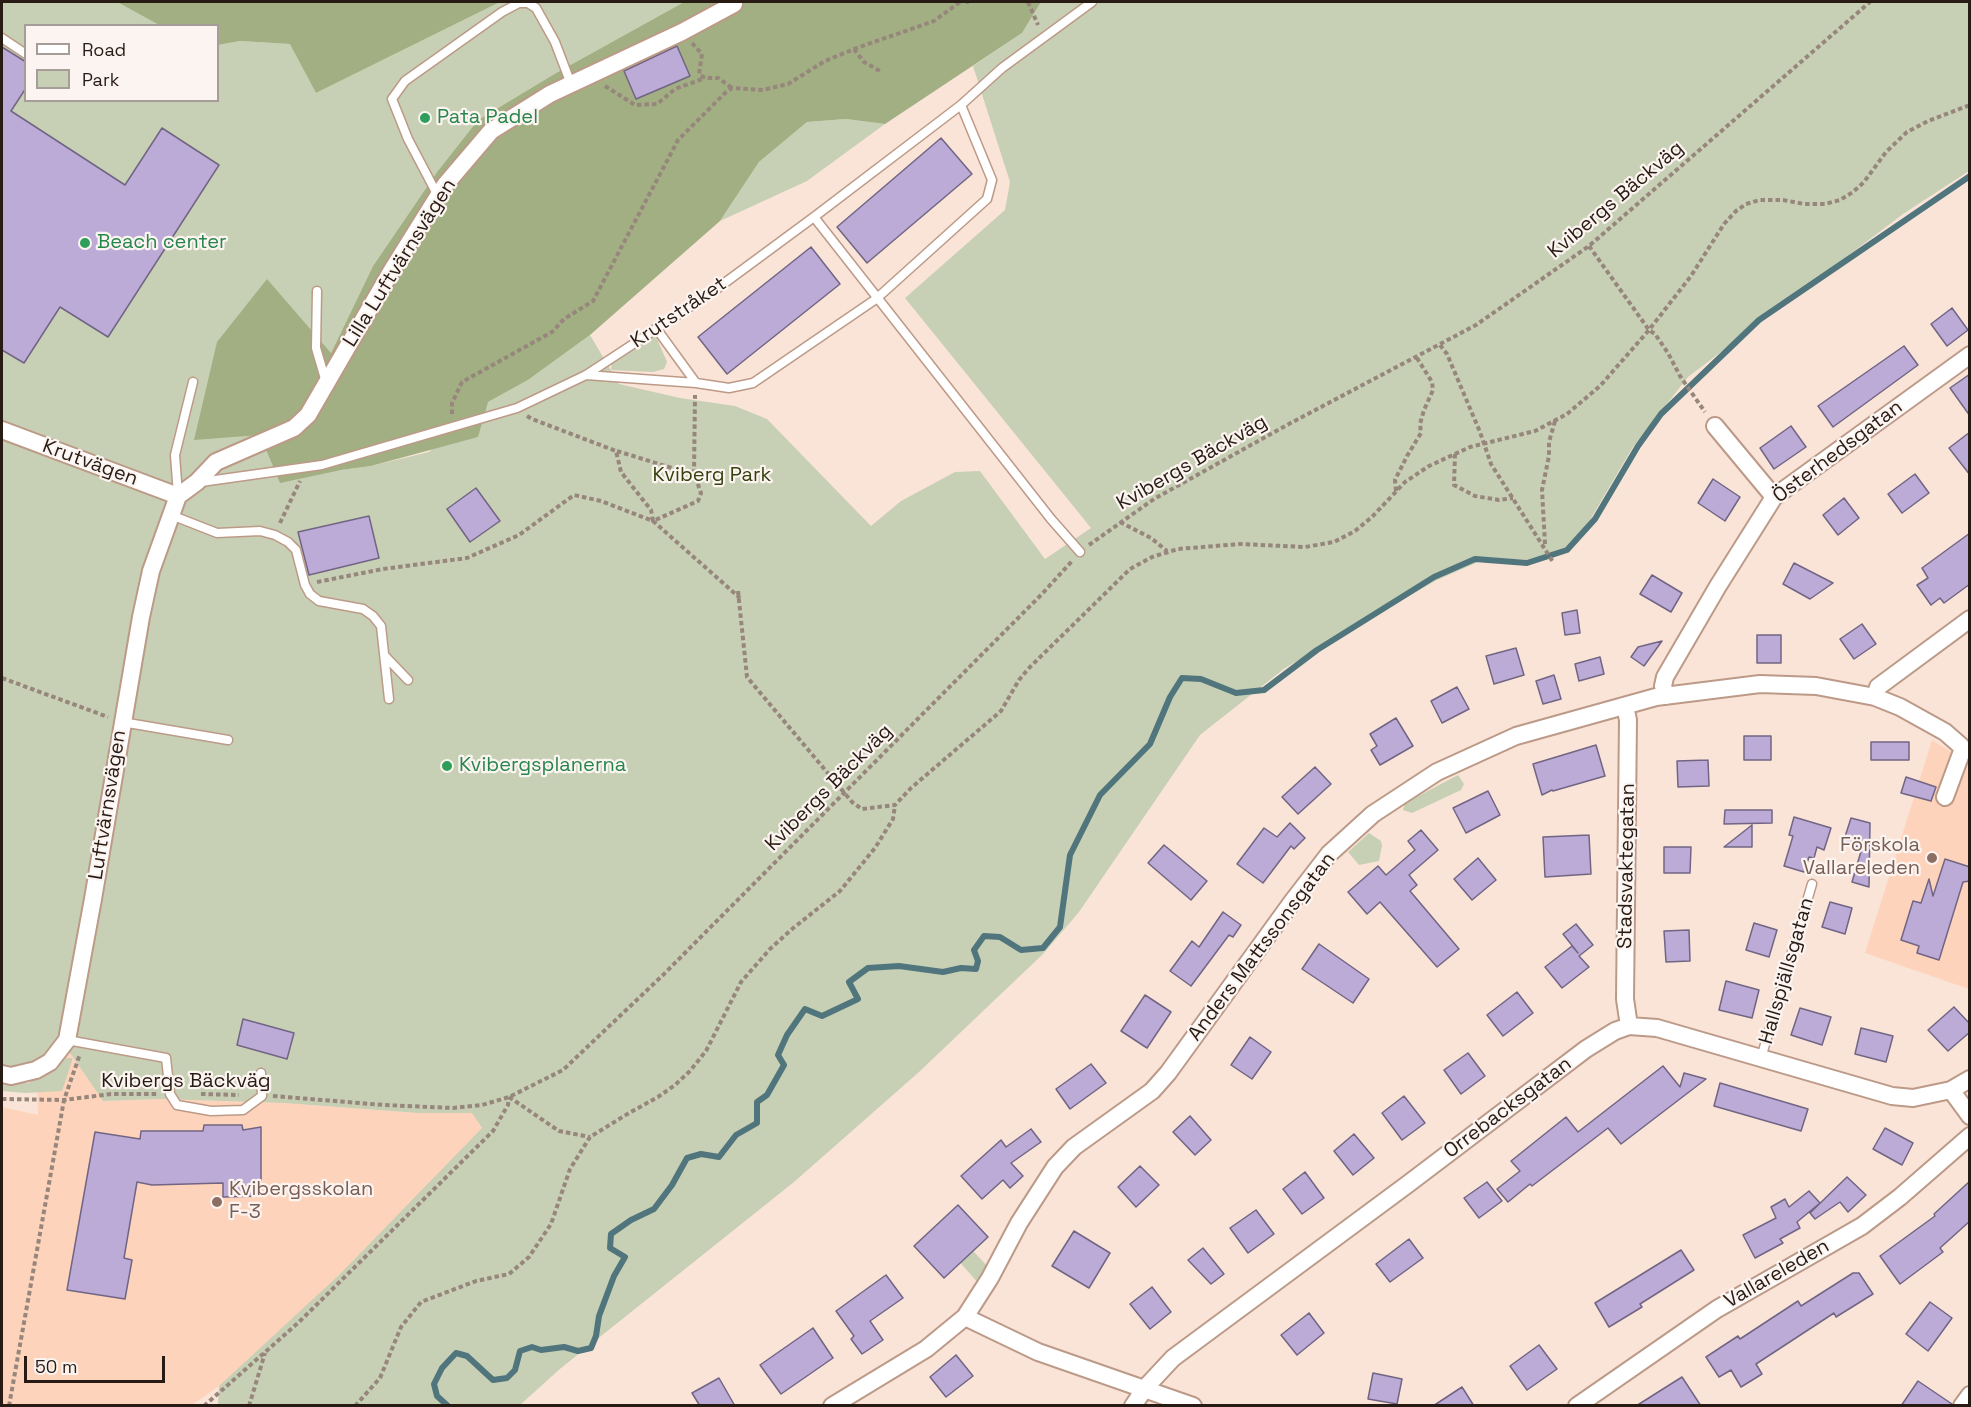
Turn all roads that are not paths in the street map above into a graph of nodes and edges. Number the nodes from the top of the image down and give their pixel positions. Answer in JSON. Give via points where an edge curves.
{"nodes":[{"id":1,"x":1092,"y":2,"type":"edge"},
{"id":2,"x":728,"y":4,"type":"edge"},
{"id":3,"x":2,"y":38,"type":"edge"},
{"id":4,"x":24,"y":53,"type":"edge"},
{"id":5,"x":571,"y":84,"type":"junction"},
{"id":6,"x":961,"y":105,"type":"junction"},
{"id":7,"x":438,"y":196,"type":"junction"},
{"id":8,"x":814,"y":217,"type":"junction"},
{"id":9,"x":318,"y":291,"type":"dead end"},
{"id":10,"x":876,"y":299,"type":"junction"},
{"id":11,"x":656,"y":328,"type":"junction"},
{"id":12,"x":1970,"y":355,"type":"edge"},
{"id":13,"x":586,"y":375,"type":"junction"},
{"id":14,"x":192,"y":382,"type":"dead end"},
{"id":15,"x":327,"y":383,"type":"junction"},
{"id":16,"x":696,"y":383,"type":"junction"},
{"id":17,"x":1715,"y":426,"type":"road end"},
{"id":18,"x":2,"y":430,"type":"edge"},
{"id":19,"x":197,"y":482,"type":"junction"},
{"id":20,"x":178,"y":496,"type":"junction"},
{"id":21,"x":1774,"y":497,"type":"junction"},
{"id":22,"x":170,"y":515,"type":"junction"},
{"id":23,"x":1080,"y":552,"type":"road end"},
{"id":24,"x":1970,"y":620,"type":"edge"},
{"id":25,"x":385,"y":656,"type":"junction"},
{"id":26,"x":408,"y":681,"type":"dead end"},
{"id":27,"x":1666,"y":696,"type":"junction"},
{"id":28,"x":1875,"y":697,"type":"junction"},
{"id":29,"x":389,"y":699,"type":"dead end"},
{"id":30,"x":1625,"y":706,"type":"junction"},
{"id":31,"x":122,"y":722,"type":"junction"},
{"id":32,"x":228,"y":741,"type":"dead end"},
{"id":33,"x":1945,"y":797,"type":"dead end"},
{"id":34,"x":1812,"y":884,"type":"dead end"},
{"id":35,"x":1629,"y":1026,"type":"junction"},
{"id":36,"x":67,"y":1040,"type":"junction"},
{"id":37,"x":1761,"y":1058,"type":"junction"},
{"id":38,"x":261,"y":1073,"type":"dead end"},
{"id":39,"x":2,"y":1074,"type":"edge"},
{"id":40,"x":1970,"y":1078,"type":"edge"},
{"id":41,"x":1951,"y":1090,"type":"junction"},
{"id":42,"x":1970,"y":1116,"type":"edge"},
{"id":43,"x":1970,"y":1136,"type":"edge"},
{"id":44,"x":965,"y":1317,"type":"junction"},
{"id":45,"x":1145,"y":1389,"type":"junction"},
{"id":46,"x":1970,"y":1395,"type":"edge"},
{"id":47,"x":832,"y":1406,"type":"edge"},
{"id":48,"x":1133,"y":1406,"type":"edge"},
{"id":49,"x":1193,"y":1406,"type":"edge"},
{"id":50,"x":1577,"y":1406,"type":"edge"},
{"id":51,"x":1962,"y":1406,"type":"edge"}],
"edges":[{"from":1,"to":6,"type":"lane","name":"Krutstråket","via":[[1002,68]]},
{"from":2,"to":5,"type":"street","name":"Lilla Luftvärnsvägen","via":[[682,32]]},
{"from":3,"to":4,"type":"lane"},
{"from":5,"to":7,"type":"street","name":"Lilla Luftvärnsvägen","via":[[491,131]]},
{"from":5,"to":7,"type":"lane","via":[[555,42],[536,8],[528,3],[502,12],[405,81],[392,99]]},
{"from":6,"to":8,"type":"lane","name":"Krutstråket"},
{"from":6,"to":10,"type":"lane","via":[[992,180],[987,199]]},
{"from":7,"to":15,"type":"street","name":"Lilla Luftvärnsvägen"},
{"from":8,"to":10,"type":"lane"},
{"from":8,"to":11,"type":"lane","name":"Krutstråket"},
{"from":9,"to":15,"type":"lane","via":[[316,348]]},
{"from":10,"to":16,"type":"lane","via":[[753,383],[729,388]]},
{"from":10,"to":23,"type":"lane"},
{"from":11,"to":13,"type":"lane","name":"Krutstråket"},
{"from":11,"to":16,"type":"lane"},
{"from":12,"to":21,"type":"street","name":"Österhedsgatan"},
{"from":13,"to":16,"type":"lane"},
{"from":13,"to":19,"type":"lane","name":"Krutstråket","via":[[517,408],[322,465]]},
{"from":14,"to":20,"type":"lane","via":[[176,455]]},
{"from":15,"to":19,"type":"street","name":"Lilla Luftvärnsvägen","via":[[308,415],[294,428],[216,462]]},
{"from":17,"to":21,"type":"street"},
{"from":18,"to":20,"type":"street","name":"Krutvägen"},
{"from":19,"to":20,"type":"street","name":"Lilla Luftvärnsvägen"},
{"from":20,"to":22,"type":"street","name":"Luftvärnsvägen"},
{"from":21,"to":27,"type":"street","name":"Österhedsgatan","via":[[1665,677]]},
{"from":22,"to":25,"type":"lane","via":[[218,533],[260,531],[275,535],[296,550],[310,594],[319,601],[363,609],[373,616],[381,626]]},
{"from":22,"to":31,"type":"street","name":"Luftvärnsvägen","via":[[146,594]]},
{"from":24,"to":28,"type":"street","via":[[1878,687]]},
{"from":25,"to":26,"type":"lane"},
{"from":25,"to":29,"type":"lane"},
{"from":27,"to":28,"type":"street","name":"Anders Mattssonsgatan","via":[[1760,684],[1816,686]]},
{"from":27,"to":30,"type":"street","name":"Anders Mattssonsgatan"},
{"from":28,"to":33,"type":"street","name":"Anders Mattssonsgatan","via":[[1927,721],[1961,746]]},
{"from":30,"to":35,"type":"street","name":"Stadsvaktegatan","via":[[1625,999]]},
{"from":30,"to":44,"type":"street","name":"Anders Mattssonsgatan","via":[[1516,736],[1437,772],[1373,814],[1329,854],[1152,1091],[1074,1147],[1055,1167]]},
{"from":31,"to":32,"type":"lane"},
{"from":31,"to":36,"type":"street","name":"Luftvärnsvägen"},
{"from":34,"to":37,"type":"lane","name":"Hallspjällsgatan"},
{"from":35,"to":37,"type":"street","via":[[1657,1028]]},
{"from":35,"to":45,"type":"street","name":"Orrebacksgatan","via":[[1586,1049],[1173,1358]]},
{"from":36,"to":38,"type":"lane","via":[[166,1058],[170,1094],[177,1105],[211,1112],[243,1110],[262,1096]]},
{"from":36,"to":39,"type":"street","name":"Luftvärnsvägen","via":[[50,1062],[36,1070],[11,1076]]},
{"from":37,"to":41,"type":"street","via":[[1892,1096],[1913,1098]]},
{"from":40,"to":41,"type":"street"},
{"from":41,"to":42,"type":"street"},
{"from":43,"to":50,"type":"street","name":"Vallareleden","via":[[1862,1226],[1717,1309]]},
{"from":44,"to":45,"type":"street","via":[[1038,1352]]},
{"from":44,"to":47,"type":"street","name":"Anders Mattssonsgatan","via":[[926,1349]]},
{"from":45,"to":48,"type":"street","name":"Orrebacksgatan"},
{"from":45,"to":49,"type":"street"},
{"from":46,"to":51,"type":"street"}]}
